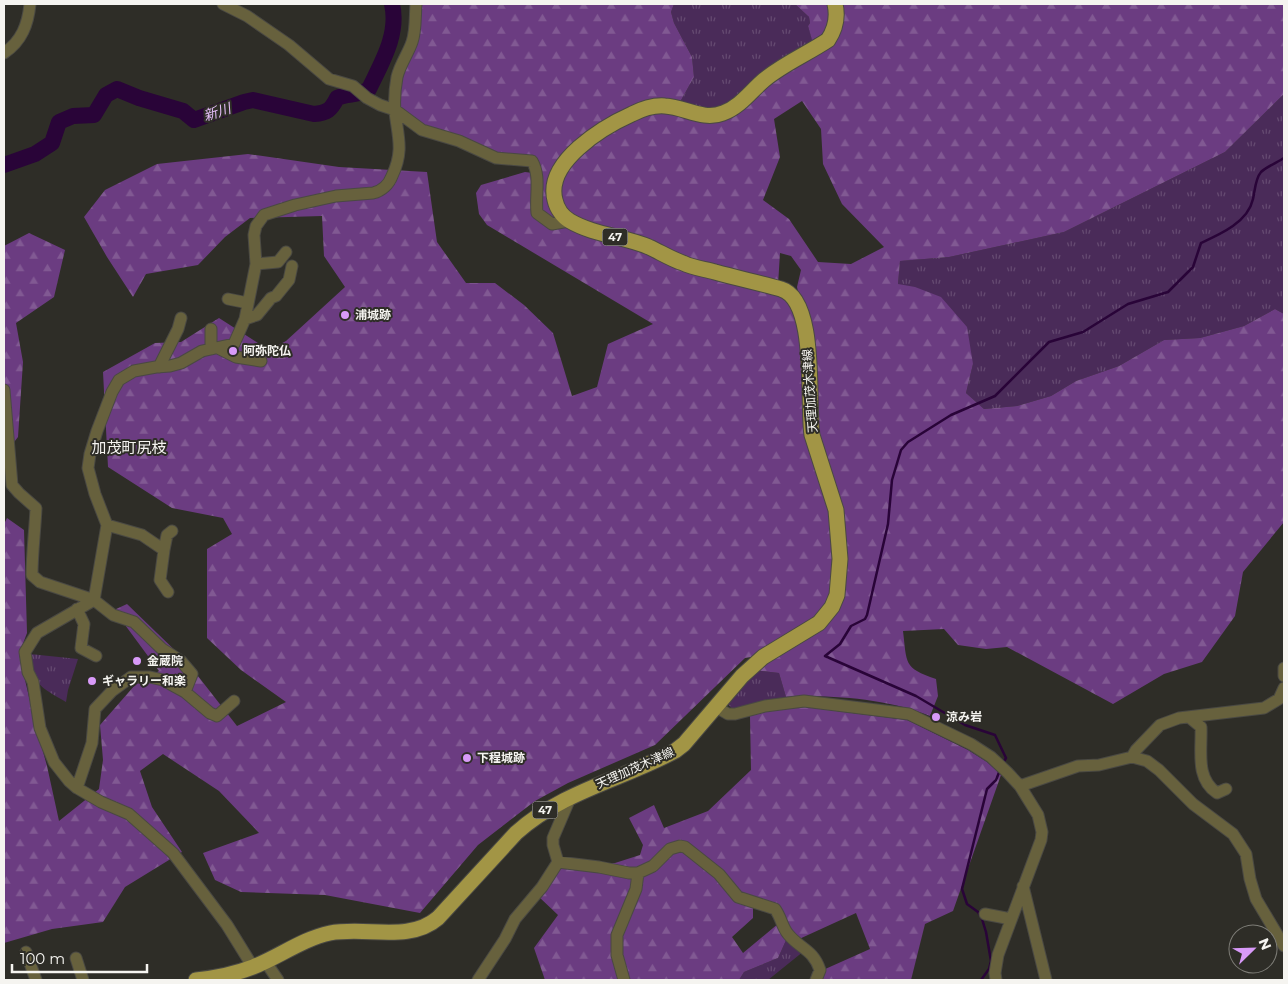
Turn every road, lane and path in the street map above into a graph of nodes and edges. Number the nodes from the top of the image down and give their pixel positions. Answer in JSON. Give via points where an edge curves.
{"nodes":[{"id":1,"x":30,"y":4,"type":"edge"},
{"id":2,"x":224,"y":4,"type":"edge"},
{"id":3,"x":416,"y":4,"type":"edge"},
{"id":4,"x":835,"y":4,"type":"edge"},
{"id":5,"x":4,"y":52,"type":"edge"},
{"id":6,"x":395,"y":110,"type":"junction"},
{"id":7,"x":569,"y":221,"type":"junction"},
{"id":8,"x":286,"y":252,"type":"dead end"},
{"id":9,"x":256,"y":264,"type":"junction"},
{"id":10,"x":292,"y":266,"type":"dead end"},
{"id":11,"x":228,"y":299,"type":"dead end"},
{"id":12,"x":248,"y":302,"type":"junction"},
{"id":13,"x":181,"y":318,"type":"dead end"},
{"id":14,"x":245,"y":319,"type":"junction"},
{"id":15,"x":211,"y":329,"type":"dead end"},
{"id":16,"x":213,"y":348,"type":"junction"},
{"id":17,"x":261,"y":361,"type":"dead end"},
{"id":18,"x":159,"y":367,"type":"junction"},
{"id":19,"x":4,"y":390,"type":"edge"},
{"id":20,"x":107,"y":525,"type":"junction"},
{"id":21,"x":172,"y":531,"type":"dead end"},
{"id":22,"x":164,"y":550,"type":"junction"},
{"id":23,"x":168,"y":592,"type":"dead end"},
{"id":24,"x":94,"y":600,"type":"junction"},
{"id":25,"x":77,"y":609,"type":"junction"},
{"id":26,"x":96,"y":656,"type":"dead end"},
{"id":27,"x":1284,"y":668,"type":"edge"},
{"id":28,"x":1284,"y":676,"type":"edge"},
{"id":29,"x":1284,"y":688,"type":"edge"},
{"id":30,"x":185,"y":692,"type":"junction"},
{"id":31,"x":234,"y":701,"type":"dead end"},
{"id":32,"x":716,"y":707,"type":"junction"},
{"id":33,"x":1189,"y":717,"type":"junction"},
{"id":34,"x":1132,"y":757,"type":"junction"},
{"id":35,"x":1020,"y":786,"type":"junction"},
{"id":36,"x":77,"y":788,"type":"junction"},
{"id":37,"x":1226,"y":789,"type":"dead end"},
{"id":38,"x":571,"y":796,"type":"junction"},
{"id":39,"x":558,"y":862,"type":"junction"},
{"id":40,"x":638,"y":873,"type":"junction"},
{"id":41,"x":1023,"y":886,"type":"junction"},
{"id":42,"x":985,"y":914,"type":"dead end"},
{"id":43,"x":1012,"y":919,"type":"junction"},
{"id":44,"x":1284,"y":946,"type":"edge"},
{"id":45,"x":26,"y":952,"type":"dead end"},
{"id":46,"x":76,"y":958,"type":"dead end"},
{"id":47,"x":259,"y":964,"type":"junction"},
{"id":48,"x":36,"y":980,"type":"edge"},
{"id":49,"x":83,"y":980,"type":"edge"},
{"id":50,"x":196,"y":980,"type":"edge"},
{"id":51,"x":278,"y":980,"type":"edge"},
{"id":52,"x":478,"y":980,"type":"edge"},
{"id":53,"x":624,"y":980,"type":"edge"},
{"id":54,"x":816,"y":980,"type":"edge"},
{"id":55,"x":996,"y":980,"type":"edge"},
{"id":56,"x":1046,"y":980,"type":"edge"}],
"edges":[{"from":1,"to":5,"type":"street","via":[[24,31],[18,41]]},
{"from":2,"to":6,"type":"street","via":[[289,46],[328,79],[353,86],[367,98]]},
{"from":3,"to":6,"type":"street","via":[[412,43],[397,78]]},
{"from":4,"to":7,"type":"main road","via":[[836,20],[828,40],[776,72],[731,110],[716,116],[666,106],[647,108],[618,121],[571,154],[560,168],[554,196],[558,209]]},
{"from":6,"to":7,"type":"street","via":[[422,130],[459,141],[487,155],[532,160],[537,170],[537,214],[552,224]]},
{"from":6,"to":9,"type":"street","via":[[399,163],[390,181],[379,192],[336,196],[264,215],[254,235]]},
{"from":7,"to":32,"type":"main road","name":"天理加茂木津線","number":"47","via":[[649,247],[683,264],[788,291],[800,309],[810,372],[810,424],[836,510],[840,559],[837,595],[819,623],[763,657]]},
{"from":8,"to":9,"type":"street","via":[[278,262]]},
{"from":9,"to":12,"type":"street"},
{"from":10,"to":14,"type":"street","via":[[289,280],[276,296],[257,315]]},
{"from":11,"to":12,"type":"street"},
{"from":12,"to":14,"type":"street"},
{"from":13,"to":18,"type":"street"},
{"from":14,"to":16,"type":"street","via":[[234,344]]},
{"from":15,"to":16,"type":"street"},
{"from":16,"to":17,"type":"street","via":[[236,358]]},
{"from":16,"to":18,"type":"street","via":[[181,363]]},
{"from":18,"to":20,"type":"street","via":[[134,372],[118,380],[97,431],[88,468]]},
{"from":19,"to":24,"type":"street","via":[[12,485],[36,508],[32,575],[40,582]]},
{"from":20,"to":22,"type":"street","via":[[142,535]]},
{"from":20,"to":24,"type":"street"},
{"from":21,"to":22,"type":"street","via":[[167,535]]},
{"from":22,"to":23,"type":"street","via":[[160,580]]},
{"from":24,"to":25,"type":"street"},
{"from":24,"to":30,"type":"street","via":[[113,615],[134,622],[181,661],[192,674]]},
{"from":25,"to":26,"type":"street","via":[[84,624],[81,648]]},
{"from":25,"to":36,"type":"street","via":[[37,633],[25,652],[40,728],[54,762]]},
{"from":27,"to":28,"type":"street"},
{"from":29,"to":33,"type":"street","via":[[1278,699],[1264,708]]},
{"from":30,"to":31,"type":"street","via":[[217,716]]},
{"from":30,"to":36,"type":"street","via":[[150,677],[131,677],[112,691],[95,709],[92,743]]},
{"from":32,"to":35,"type":"street","via":[[735,714],[804,701],[909,714],[971,744],[991,757]]},
{"from":32,"to":38,"type":"main road","name":"天理加茂木津線","number":"47","via":[[675,751]]},
{"from":33,"to":34,"type":"street","via":[[1160,725]]},
{"from":33,"to":37,"type":"street","via":[[1200,727],[1200,758],[1209,788],[1217,793]]},
{"from":34,"to":35,"type":"street","via":[[1078,766]]},
{"from":34,"to":44,"type":"street","via":[[1147,760],[1192,804],[1233,834],[1246,854],[1256,899]]},
{"from":35,"to":41,"type":"street","via":[[1038,816],[1042,832]]},
{"from":36,"to":47,"type":"street","via":[[129,814],[173,853]]},
{"from":38,"to":39,"type":"street","via":[[554,838]]},
{"from":38,"to":47,"type":"main road","name":"天理加茂木津線","number":"47","via":[[538,814],[516,833],[429,925],[415,931],[352,930],[329,934],[299,944]]},
{"from":39,"to":40,"type":"street"},
{"from":39,"to":52,"type":"street","via":[[516,919]]},
{"from":40,"to":53,"type":"street","via":[[636,889],[617,935],[617,955]]},
{"from":40,"to":54,"type":"street","via":[[653,866],[670,849],[685,847],[719,874],[738,897],[775,909],[787,934],[815,959],[820,970]]},
{"from":41,"to":43,"type":"street"},
{"from":41,"to":56,"type":"street"},
{"from":42,"to":43,"type":"street"},
{"from":43,"to":55,"type":"street","via":[[998,955]]},
{"from":45,"to":48,"type":"street"},
{"from":46,"to":49,"type":"street"},
{"from":47,"to":50,"type":"main road","name":"天理加茂木津線","number":"47","via":[[228,975]]},
{"from":47,"to":51,"type":"street"}]}
